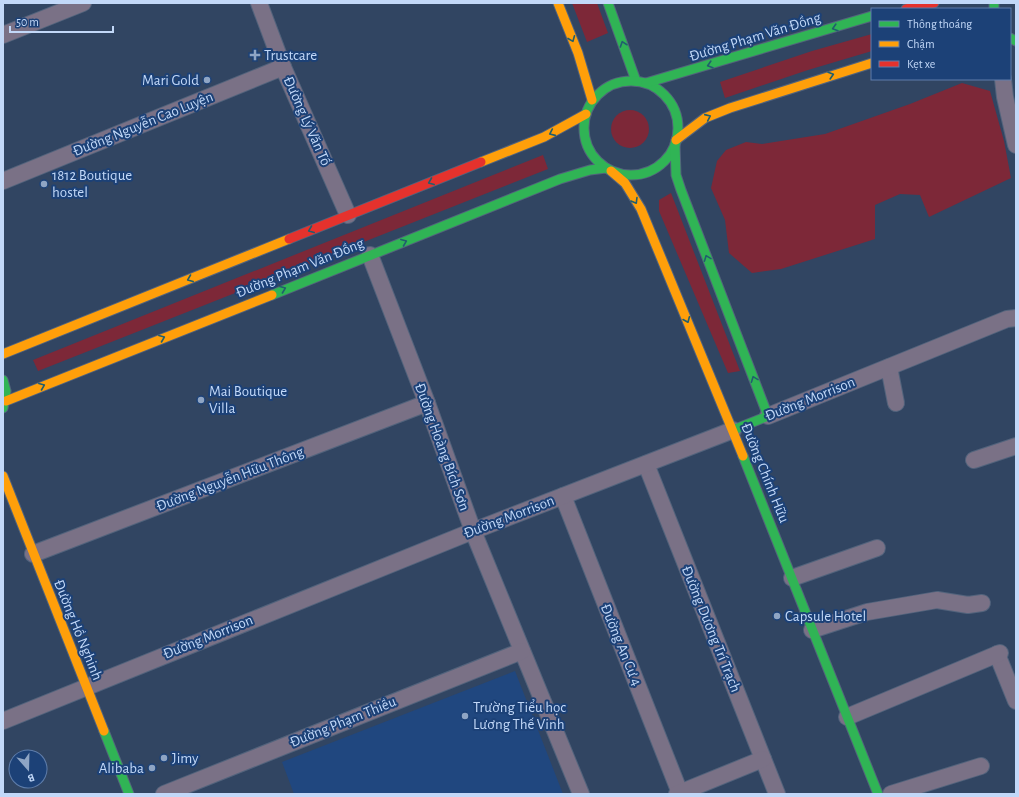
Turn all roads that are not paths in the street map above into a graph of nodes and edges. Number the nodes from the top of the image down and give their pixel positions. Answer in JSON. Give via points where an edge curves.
{"nodes":[{"id":1,"x":83,"y":3,"type":"edge"},
{"id":2,"x":259,"y":3,"type":"edge"},
{"id":3,"x":558,"y":3,"type":"edge"},
{"id":4,"x":608,"y":3,"type":"edge"},
{"id":5,"x":934,"y":3,"type":"edge"},
{"id":6,"x":911,"y":8,"type":"edge"},
{"id":7,"x":871,"y":16,"type":"edge"},
{"id":8,"x":3,"y":35,"type":"edge"},
{"id":9,"x":871,"y":63,"type":"edge"},
{"id":10,"x":283,"y":67,"type":"junction"},
{"id":11,"x":1003,"y":80,"type":"edge"},
{"id":12,"x":636,"y":81,"type":"junction"},
{"id":13,"x":646,"y":83,"type":"junction"},
{"id":14,"x":592,"y":100,"type":"junction"},
{"id":15,"x":586,"y":114,"type":"junction"},
{"id":16,"x":676,"y":142,"type":"junction"},
{"id":17,"x":1016,"y":145,"type":"edge"},
{"id":18,"x":608,"y":169,"type":"junction"},
{"id":19,"x":3,"y":181,"type":"edge"},
{"id":20,"x":348,"y":215,"type":"junction"},
{"id":21,"x":370,"y":255,"type":"junction"},
{"id":22,"x":1016,"y":318,"type":"edge"},
{"id":23,"x":3,"y":354,"type":"edge"},
{"id":24,"x":889,"y":367,"type":"junction"},
{"id":25,"x":3,"y":380,"type":"edge"},
{"id":26,"x":896,"y":402,"type":"dead end"},
{"id":27,"x":427,"y":403,"type":"junction"},
{"id":28,"x":4,"y":404,"type":"edge"},
{"id":29,"x":768,"y":416,"type":"junction"},
{"id":30,"x":733,"y":430,"type":"junction"},
{"id":31,"x":1016,"y":446,"type":"edge"},
{"id":32,"x":974,"y":460,"type":"dead end"},
{"id":33,"x":646,"y":464,"type":"junction"},
{"id":34,"x":3,"y":476,"type":"edge"},
{"id":35,"x":563,"y":496,"type":"junction"},
{"id":36,"x":473,"y":531,"type":"junction"},
{"id":37,"x":877,"y":548,"type":"dead end"},
{"id":38,"x":33,"y":554,"type":"junction"},
{"id":39,"x":792,"y":578,"type":"junction"},
{"id":40,"x":982,"y":603,"type":"dead end"},
{"id":41,"x":812,"y":630,"type":"junction"},
{"id":42,"x":522,"y":651,"type":"junction"},
{"id":43,"x":86,"y":686,"type":"junction"},
{"id":44,"x":1016,"y":701,"type":"edge"},
{"id":45,"x":847,"y":716,"type":"junction"},
{"id":46,"x":3,"y":721,"type":"edge"},
{"id":47,"x":763,"y":759,"type":"junction"},
{"id":48,"x":981,"y":766,"type":"dead end"},
{"id":49,"x":679,"y":793,"type":"edge"},
{"id":50,"x":129,"y":794,"type":"edge"},
{"id":51,"x":164,"y":794,"type":"edge"},
{"id":52,"x":581,"y":794,"type":"edge"},
{"id":53,"x":777,"y":794,"type":"edge"},
{"id":54,"x":878,"y":794,"type":"edge"},
{"id":55,"x":891,"y":794,"type":"edge"}],
"edges":[{"from":1,"to":8,"type":"street"},
{"from":2,"to":10,"type":"street","name":"Đường Lý Văn Tố"},
{"from":3,"to":14,"type":"main road","one_way":true,"via":[[578,53]]},
{"from":12,"to":4,"type":"main road","one_way":true},
{"from":5,"to":6,"type":"main road"},
{"from":7,"to":13,"type":"main road","name":"Đường Phạm Văn Đồng","one_way":true},
{"from":16,"to":9,"type":"main road","one_way":true,"via":[[705,118]]},
{"from":10,"to":19,"type":"street","name":"Đường Nguyễn Cao Luyện"},
{"from":10,"to":20,"type":"street","name":"Đường Lý Văn Tố"},
{"from":11,"to":17,"type":"street"},
{"from":12,"to":13,"type":"main road"},
{"from":12,"to":14,"type":"main road","via":[[612,85]]},
{"from":13,"to":16,"type":"main road","via":[[666,96],[672,106],[678,128]]},
{"from":14,"to":15,"type":"main road"},
{"from":15,"to":18,"type":"main road","via":[[584,126],[587,144],[596,160]]},
{"from":15,"to":20,"type":"main road","name":"Đường Phạm Văn Đồng","one_way":true,"via":[[544,137]]},
{"from":16,"to":18,"type":"main road","via":[[664,160],[649,171],[636,175]]},
{"from":29,"to":16,"type":"main road","name":"Đường Chính Hữu","one_way":true,"via":[[681,190],[676,175]]},
{"from":21,"to":18,"type":"main road","name":"Đường Phạm Văn Đồng","one_way":true,"via":[[560,179],[590,170]]},
{"from":18,"to":30,"type":"main road","name":"Đường Chính Hữu","one_way":true,"via":[[625,183],[640,209]]},
{"from":20,"to":23,"type":"main road","name":"Đường Phạm Văn Đồng","one_way":true},
{"from":21,"to":27,"type":"street","name":"Đường Hoàng Bích Sơn"},
{"from":28,"to":21,"type":"main road","name":"Đường Phạm Văn Đồng","one_way":true},
{"from":22,"to":24,"type":"street","name":"Đường Morrison","via":[[1007,319]]},
{"from":24,"to":26,"type":"street"},
{"from":24,"to":29,"type":"street","name":"Đường Morrison"},
{"from":25,"to":28,"type":"main road","via":[[6,391]]},
{"from":27,"to":36,"type":"street","name":"Đường Hoàng Bích Sơn"},
{"from":27,"to":38,"type":"street","name":"Đường Nguyễn Hữu Thông"},
{"from":29,"to":30,"type":"main road","name":"Đường Morrison"},
{"from":30,"to":33,"type":"street","name":"Đường Morrison"},
{"from":30,"to":39,"type":"main road","name":"Đường Chính Hữu"},
{"from":31,"to":32,"type":"street"},
{"from":33,"to":35,"type":"street","name":"Đường Morrison"},
{"from":33,"to":47,"type":"street","name":"Đường Dương Trí Trạch"},
{"from":34,"to":38,"type":"main road","name":"Đường Hồ Nghinh"},
{"from":35,"to":36,"type":"street","name":"Đường Morrison"},
{"from":35,"to":49,"type":"street","name":"Đường An Cư 4"},
{"from":36,"to":42,"type":"street","name":"Đường Hoàng Bích Sơn"},
{"from":36,"to":43,"type":"street","name":"Đường Morrison"},
{"from":37,"to":39,"type":"street"},
{"from":38,"to":43,"type":"main road","name":"Đường Hồ Nghinh"},
{"from":39,"to":41,"type":"main road","name":"Đường Chính Hữu"},
{"from":40,"to":41,"type":"street","via":[[968,605],[937,600],[867,612]]},
{"from":41,"to":45,"type":"main road","name":"Đường Chính Hữu"},
{"from":42,"to":51,"type":"street","name":"Đường Phạm Thiều"},
{"from":42,"to":52,"type":"street","name":"Đường Hoàng Bích Sơn"},
{"from":43,"to":46,"type":"street","name":"Đường Morrison"},
{"from":43,"to":50,"type":"main road","name":"Đường Hồ Nghinh"},
{"from":44,"to":45,"type":"street","via":[[998,653]]},
{"from":45,"to":54,"type":"main road","name":"Đường Chính Hữu"},
{"from":47,"to":49,"type":"street"},
{"from":47,"to":53,"type":"street","name":"Đường Dương Trí Trạch"},
{"from":48,"to":55,"type":"street"}]}
